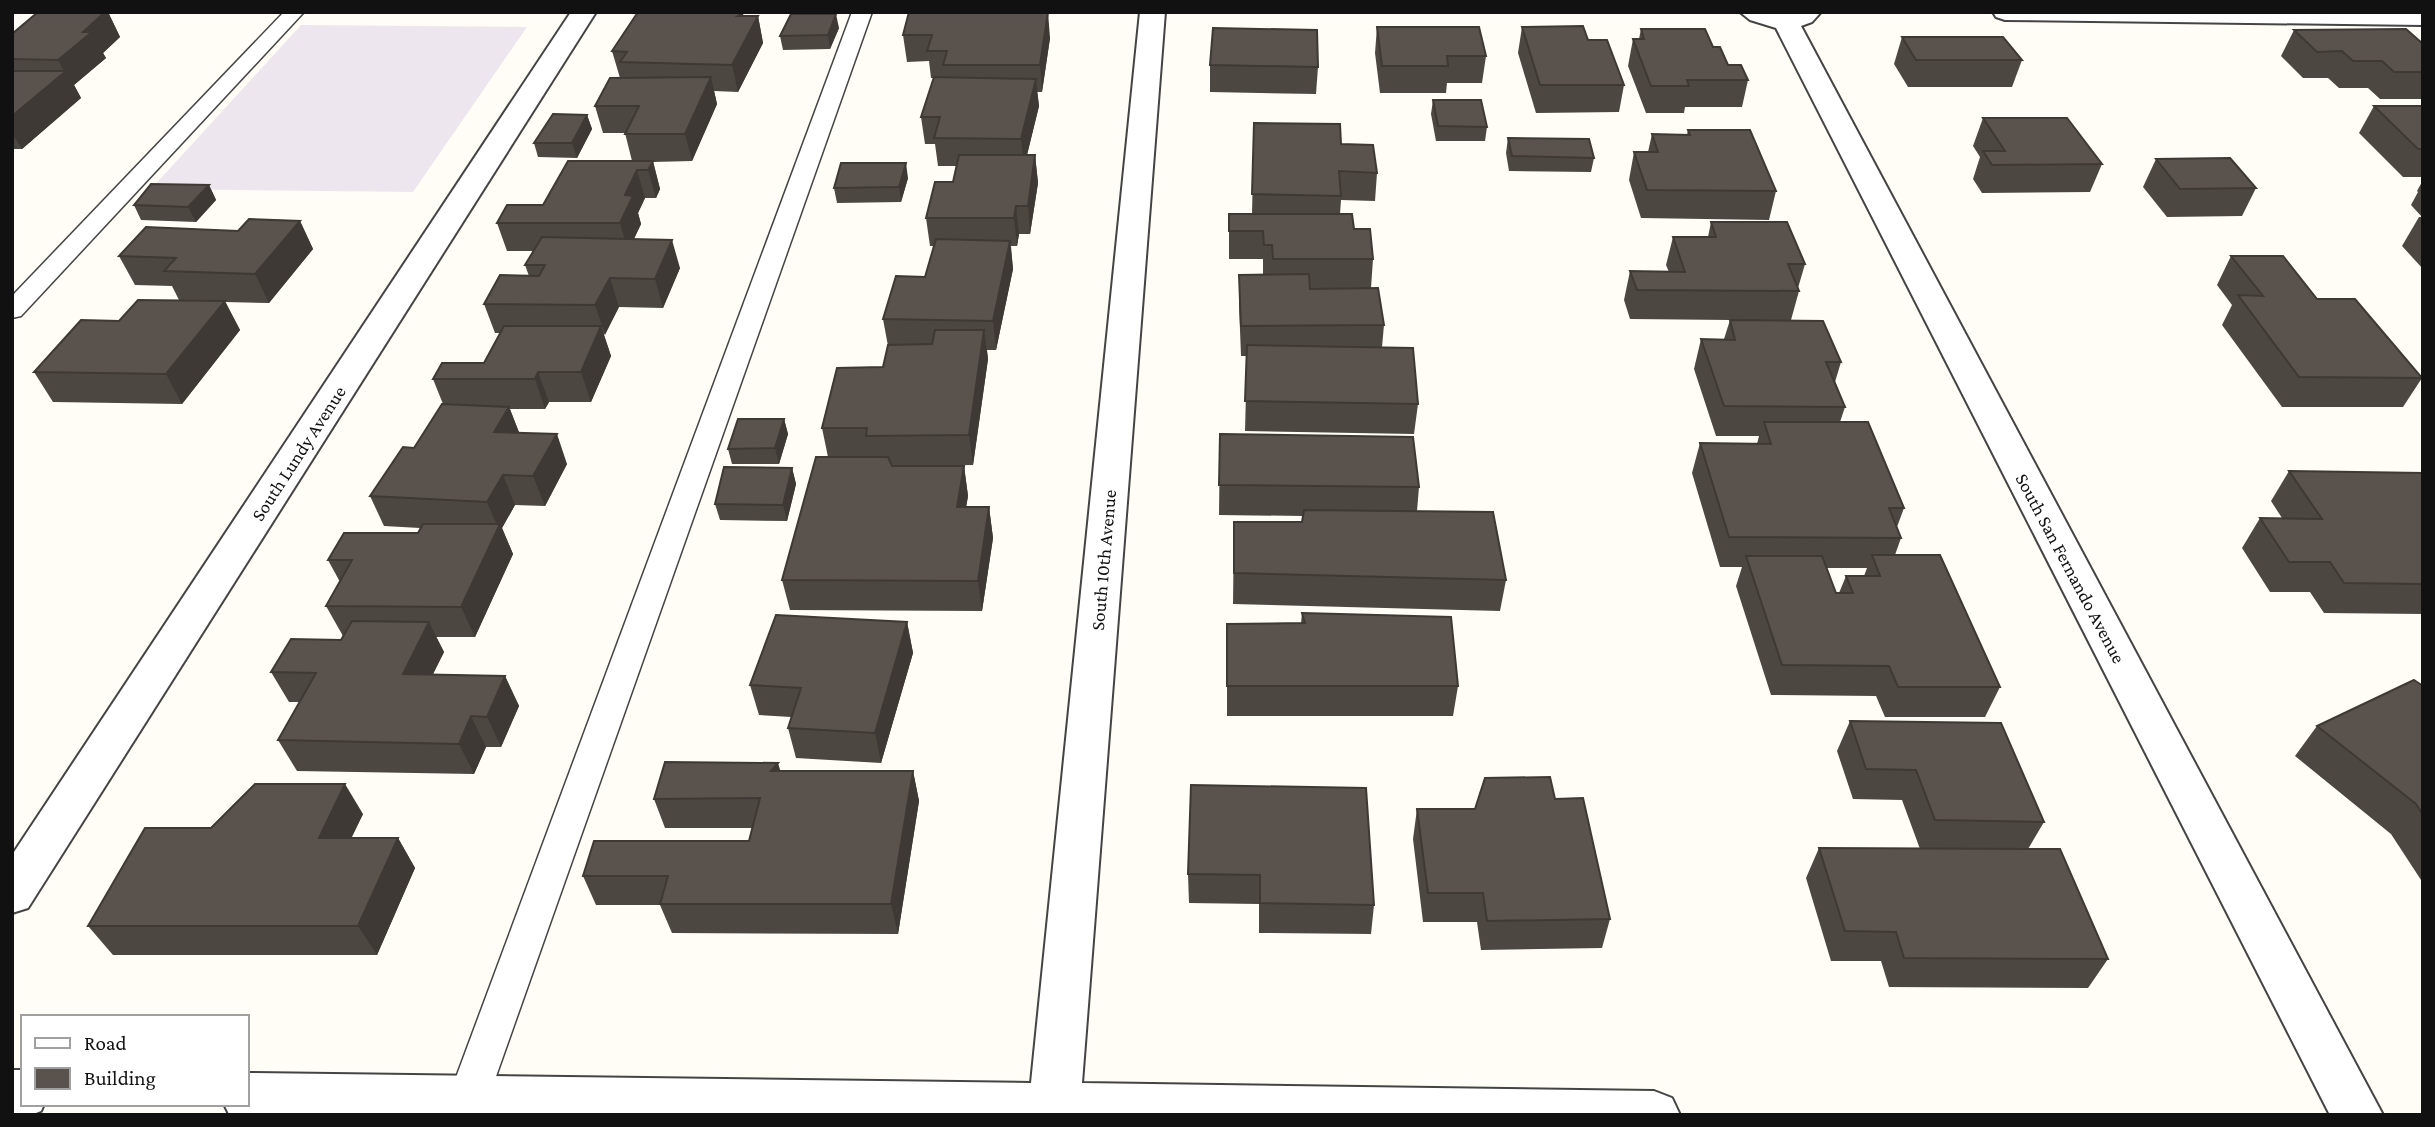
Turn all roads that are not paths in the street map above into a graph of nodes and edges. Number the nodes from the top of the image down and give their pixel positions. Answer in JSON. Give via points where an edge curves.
{"nodes":[{"id":1,"x":295,"y":12,"type":"edge"},
{"id":2,"x":584,"y":12,"type":"edge"},
{"id":3,"x":862,"y":12,"type":"edge"},
{"id":4,"x":1153,"y":12,"type":"edge"},
{"id":5,"x":2005,"y":12,"type":"edge"},
{"id":6,"x":1782,"y":15,"type":"edge"},
{"id":7,"x":2423,"y":17,"type":"edge"},
{"id":8,"x":12,"y":311,"type":"edge"},
{"id":9,"x":12,"y":894,"type":"edge"},
{"id":10,"x":248,"y":1097,"type":"edge"},
{"id":11,"x":465,"y":1107,"type":"edge"},
{"id":12,"x":1053,"y":1111,"type":"edge"},
{"id":13,"x":1654,"y":1115,"type":"edge"},
{"id":14,"x":2357,"y":1115,"type":"edge"}],
"edges":[{"from":1,"to":8,"type":"lane"},
{"from":2,"to":9,"type":"street","name":"South Lundy Avenue"},
{"from":3,"to":11,"type":"lane"},
{"from":4,"to":12,"type":"street","name":"South 10th Avenue"},
{"from":5,"to":7,"type":"street"},
{"from":6,"to":14,"type":"street","name":"South San Fernando Avenue"},
{"from":10,"to":11,"type":"street"},
{"from":11,"to":12,"type":"street"},
{"from":12,"to":13,"type":"street"}]}
